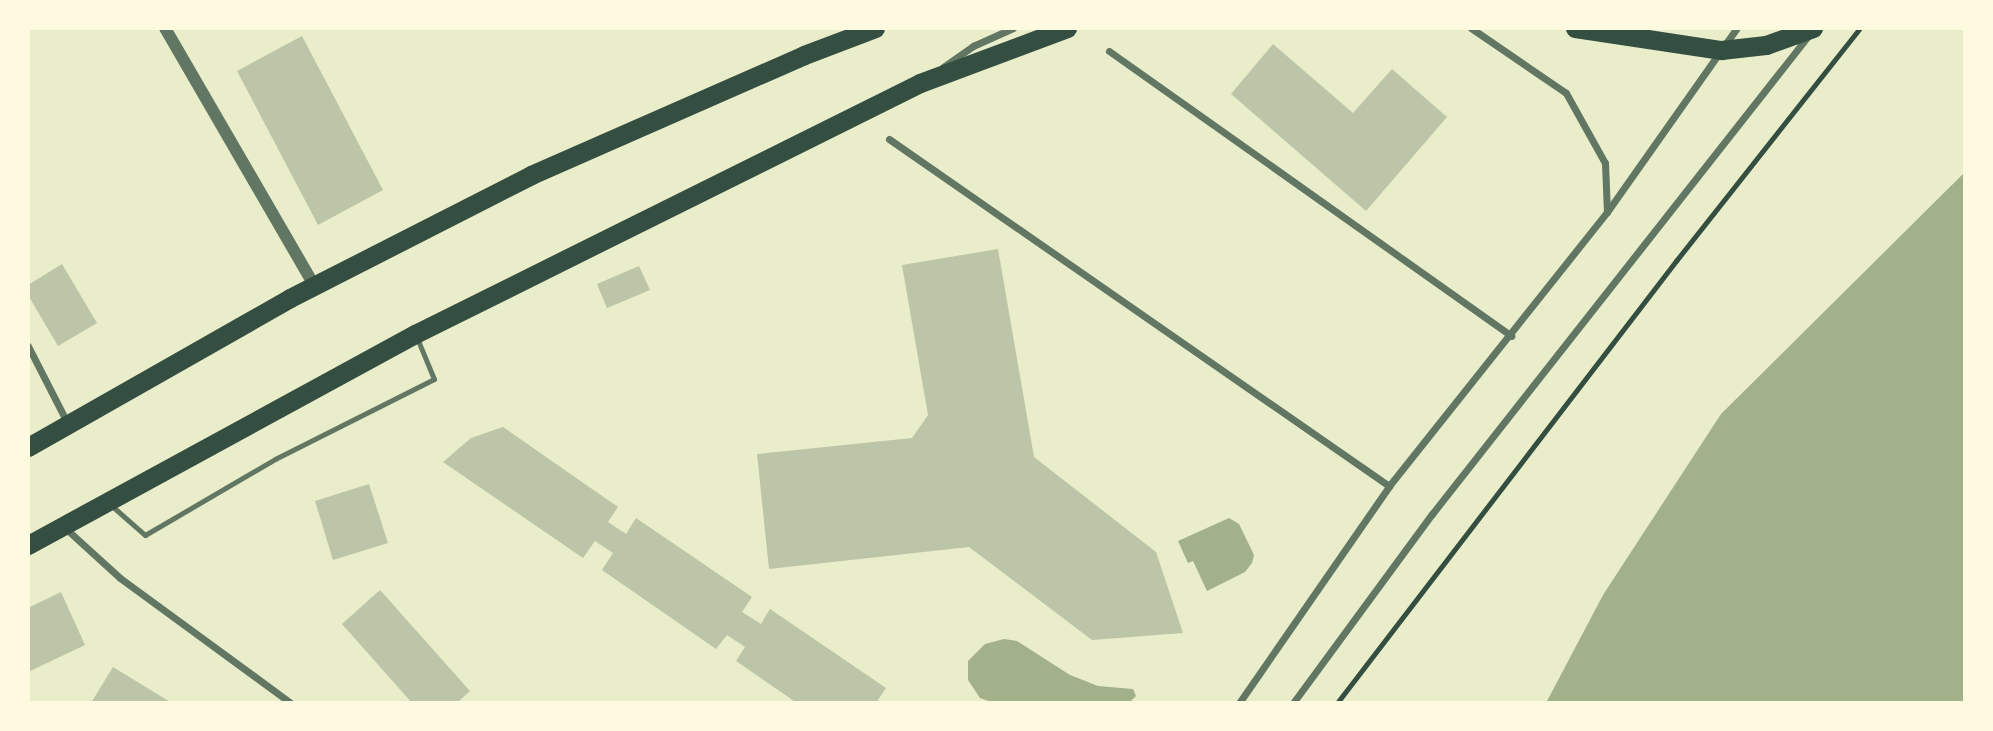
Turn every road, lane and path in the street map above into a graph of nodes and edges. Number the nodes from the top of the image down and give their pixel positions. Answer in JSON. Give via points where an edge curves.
{"nodes":[{"id":1,"x":165,"y":28,"type":"edge"},
{"id":2,"x":875,"y":28,"type":"edge"},
{"id":3,"x":1013,"y":28,"type":"edge"},
{"id":4,"x":1067,"y":28,"type":"edge"},
{"id":5,"x":1471,"y":28,"type":"edge"},
{"id":6,"x":1575,"y":28,"type":"edge"},
{"id":7,"x":1737,"y":28,"type":"edge"},
{"id":8,"x":1814,"y":28,"type":"edge"},
{"id":9,"x":1860,"y":28,"type":"edge"},
{"id":10,"x":1721,"y":50,"type":"junction"},
{"id":11,"x":1109,"y":51,"type":"dead end"},
{"id":12,"x":920,"y":83,"type":"junction"},
{"id":13,"x":889,"y":139,"type":"dead end"},
{"id":14,"x":1607,"y":212,"type":"junction"},
{"id":15,"x":315,"y":287,"type":"junction"},
{"id":16,"x":415,"y":334,"type":"junction"},
{"id":17,"x":1510,"y":336,"type":"junction"},
{"id":18,"x":28,"y":346,"type":"edge"},
{"id":19,"x":69,"y":424,"type":"junction"},
{"id":20,"x":28,"y":447,"type":"edge"},
{"id":21,"x":1389,"y":486,"type":"junction"},
{"id":22,"x":107,"y":502,"type":"junction"},
{"id":23,"x":63,"y":526,"type":"junction"},
{"id":24,"x":28,"y":545,"type":"edge"},
{"id":25,"x":291,"y":703,"type":"edge"},
{"id":26,"x":1239,"y":703,"type":"edge"},
{"id":27,"x":1293,"y":703,"type":"edge"},
{"id":28,"x":1337,"y":703,"type":"edge"}],
"edges":[{"from":1,"to":15,"type":"street"},
{"from":2,"to":15,"type":"highway","via":[[531,175]]},
{"from":3,"to":12,"type":"street","via":[[973,46]]},
{"from":4,"to":12,"type":"highway"},
{"from":5,"to":14,"type":"street","via":[[1566,93],[1605,163]]},
{"from":6,"to":10,"type":"highway"},
{"from":7,"to":10,"type":"street"},
{"from":8,"to":10,"type":"highway","via":[[1766,45]]},
{"from":8,"to":27,"type":"street","via":[[1432,514]]},
{"from":9,"to":28,"type":"path"},
{"from":10,"to":14,"type":"street"},
{"from":11,"to":17,"type":"street"},
{"from":12,"to":16,"type":"highway"},
{"from":13,"to":21,"type":"street"},
{"from":14,"to":17,"type":"street"},
{"from":15,"to":19,"type":"highway"},
{"from":16,"to":22,"type":"highway"},
{"from":16,"to":22,"type":"lane","via":[[434,379],[275,459],[145,536]]},
{"from":17,"to":21,"type":"street"},
{"from":18,"to":19,"type":"street"},
{"from":19,"to":20,"type":"highway"},
{"from":21,"to":26,"type":"street"},
{"from":22,"to":23,"type":"highway"},
{"from":23,"to":24,"type":"highway"},
{"from":23,"to":25,"type":"street","via":[[120,578]]}]}
